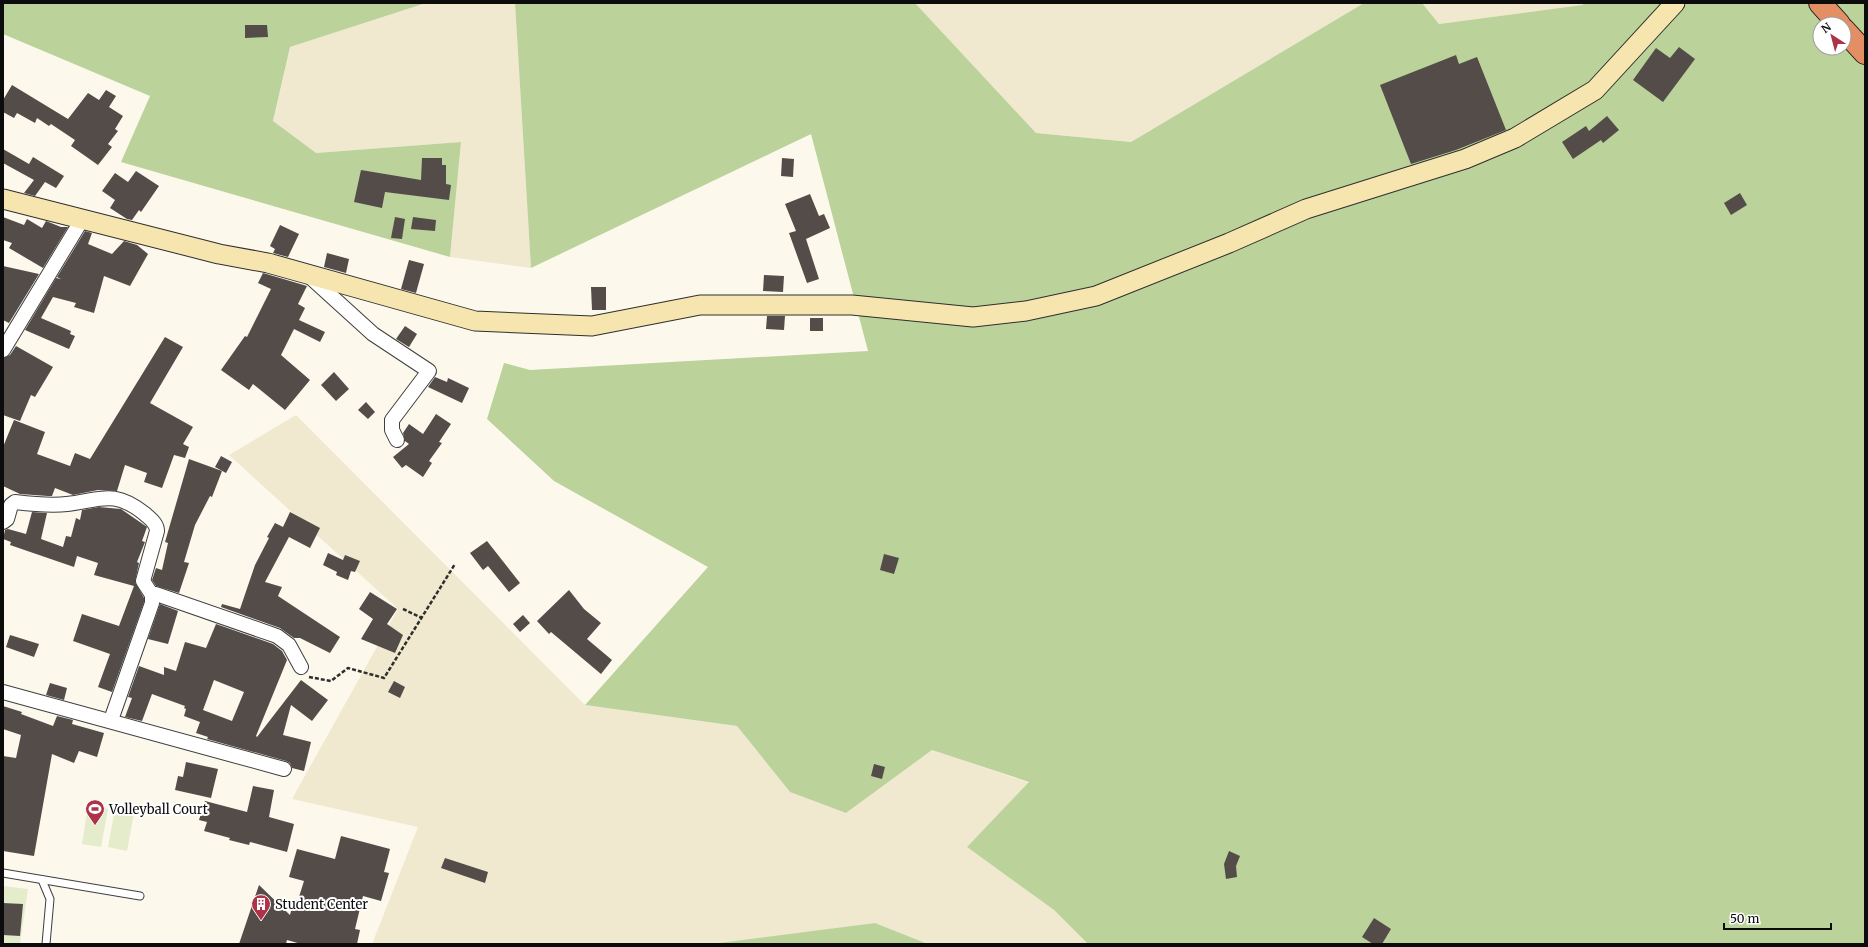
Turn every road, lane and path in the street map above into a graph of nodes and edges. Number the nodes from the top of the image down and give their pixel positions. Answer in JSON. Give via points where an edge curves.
{"nodes":[{"id":1,"x":1675,"y":3,"type":"edge"},
{"id":2,"x":1820,"y":3,"type":"edge"},
{"id":3,"x":1832,"y":16,"type":"edge"},
{"id":4,"x":1852,"y":39,"type":"edge"},
{"id":5,"x":1865,"y":53,"type":"edge"},
{"id":6,"x":3,"y":198,"type":"edge"},
{"id":7,"x":83,"y":218,"type":"junction"},
{"id":8,"x":306,"y":274,"type":"junction"},
{"id":9,"x":3,"y":350,"type":"edge"},
{"id":10,"x":397,"y":440,"type":"dead end"},
{"id":11,"x":3,"y":522,"type":"edge"},
{"id":12,"x":455,"y":564,"type":"dead end"},
{"id":13,"x":152,"y":595,"type":"junction"},
{"id":14,"x":402,"y":609,"type":"dead end"},
{"id":15,"x":422,"y":618,"type":"junction"},
{"id":16,"x":301,"y":667,"type":"joint"},
{"id":17,"x":3,"y":692,"type":"edge"},
{"id":18,"x":111,"y":720,"type":"junction"},
{"id":19,"x":284,"y":769,"type":"dead end"},
{"id":20,"x":3,"y":873,"type":"edge"},
{"id":21,"x":42,"y":880,"type":"junction"},
{"id":22,"x":140,"y":896,"type":"dead end"},
{"id":23,"x":46,"y":944,"type":"edge"}],
"edges":[{"from":1,"to":8,"type":"street","via":[[1595,90],[1515,138],[1465,160],[1306,209],[1096,296],[1026,311],[973,317],[852,305],[700,305],[592,326],[475,321]]},
{"from":2,"to":3,"type":"highway"},
{"from":4,"to":5,"type":"highway"},
{"from":6,"to":7,"type":"street"},
{"from":7,"to":8,"type":"street","via":[[219,254],[268,262]]},
{"from":7,"to":9,"type":"street"},
{"from":8,"to":10,"type":"street","via":[[373,334],[429,371],[392,420],[392,430]]},
{"from":11,"to":13,"type":"street","via":[[7,519],[14,502],[67,504],[107,497],[126,502],[150,519],[157,528],[143,581]]},
{"from":12,"to":15,"type":"path"},
{"from":13,"to":16,"type":"street","via":[[156,594],[277,636],[289,645]]},
{"from":13,"to":18,"type":"street","via":[[152,602]]},
{"from":14,"to":15,"type":"path"},
{"from":15,"to":16,"type":"path","via":[[384,678],[348,668],[329,681],[311,678]]},
{"from":17,"to":18,"type":"street"},
{"from":18,"to":19,"type":"street"},
{"from":20,"to":21,"type":"lane"},
{"from":21,"to":22,"type":"lane"},
{"from":21,"to":23,"type":"lane","via":[[50,899]]}]}
